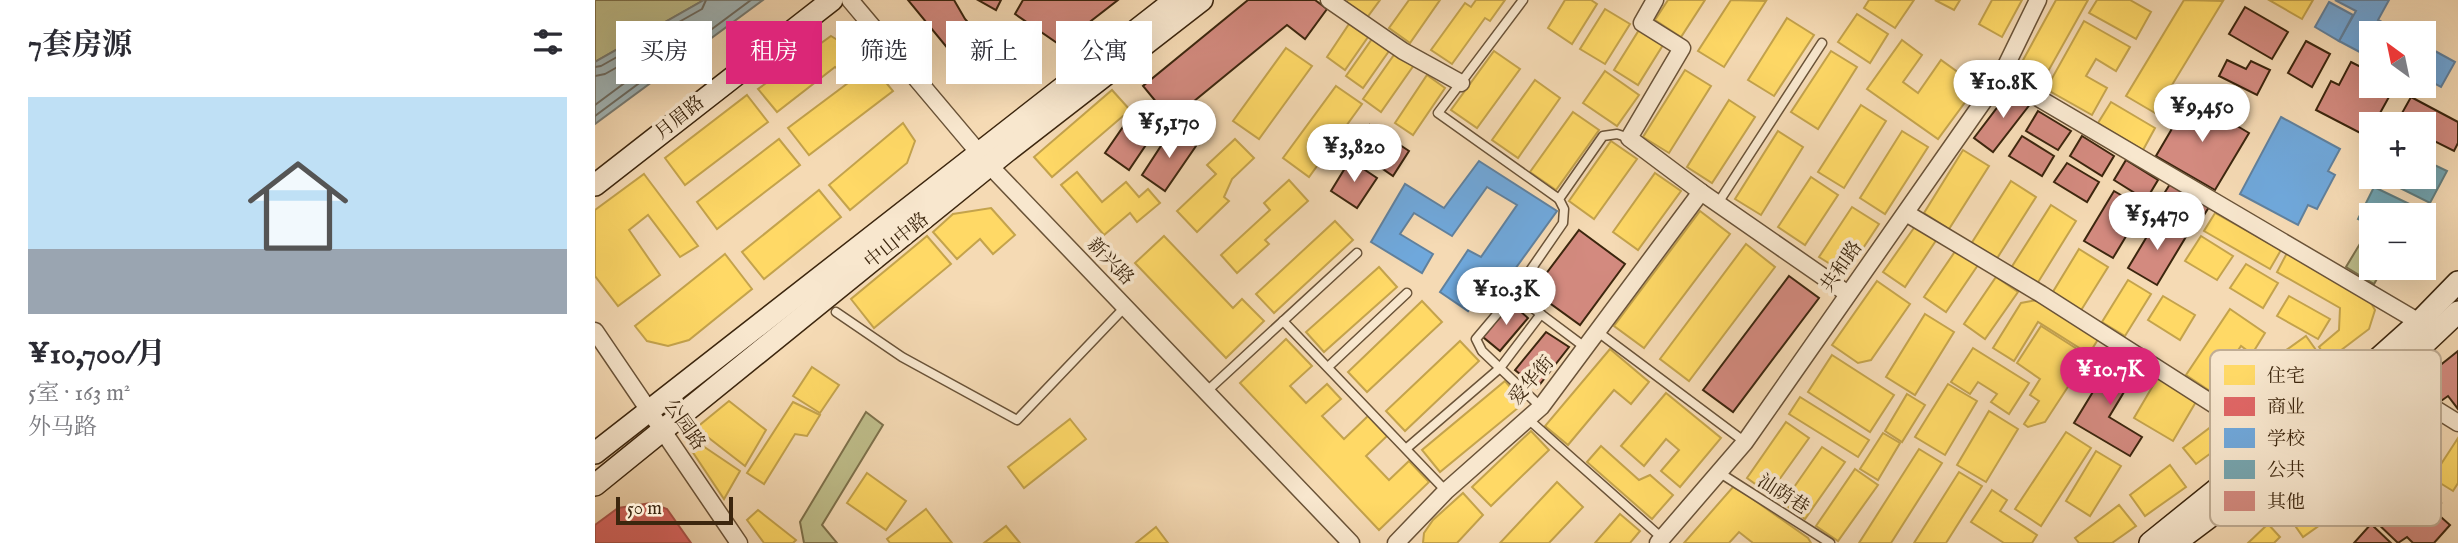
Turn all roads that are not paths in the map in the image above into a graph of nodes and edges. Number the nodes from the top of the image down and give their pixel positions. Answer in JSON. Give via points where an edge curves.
{"nodes":[{"id":1,"x":832,"y":0,"type":"edge"},
{"id":2,"x":850,"y":0,"type":"edge"},
{"id":3,"x":1175,"y":0,"type":"edge"},
{"id":4,"x":1202,"y":0,"type":"edge"},
{"id":5,"x":1329,"y":0,"type":"edge"},
{"id":6,"x":1523,"y":0,"type":"edge"},
{"id":7,"x":1655,"y":0,"type":"edge"},
{"id":8,"x":2038,"y":0,"type":"edge"},
{"id":9,"x":1822,"y":43,"type":"dead end"},
{"id":10,"x":2000,"y":76,"type":"junction"},
{"id":11,"x":1461,"y":83,"type":"junction"},
{"id":12,"x":1629,"y":138,"type":"junction"},
{"id":13,"x":984,"y":159,"type":"junction"},
{"id":14,"x":595,"y":185,"type":"edge"},
{"id":15,"x":1701,"y":192,"type":"junction"},
{"id":16,"x":1559,"y":199,"type":"junction"},
{"id":17,"x":1718,"y":203,"type":"junction"},
{"id":18,"x":1906,"y":213,"type":"junction"},
{"id":19,"x":1357,"y":253,"type":"dead end"},
{"id":20,"x":2458,"y":282,"type":"edge"},
{"id":21,"x":1407,"y":293,"type":"dead end"},
{"id":22,"x":1514,"y":294,"type":"junction"},
{"id":23,"x":1849,"y":294,"type":"junction"},
{"id":24,"x":1125,"y":307,"type":"junction"},
{"id":25,"x":836,"y":312,"type":"dead end"},
{"id":26,"x":2458,"y":312,"type":"edge"},
{"id":27,"x":1541,"y":314,"type":"junction"},
{"id":28,"x":1283,"y":321,"type":"junction"},
{"id":29,"x":2419,"y":322,"type":"junction"},
{"id":30,"x":595,"y":331,"type":"edge"},
{"id":31,"x":1598,"y":332,"type":"junction"},
{"id":32,"x":1586,"y":348,"type":"junction"},
{"id":33,"x":2388,"y":350,"type":"edge"},
{"id":34,"x":2418,"y":350,"type":"edge"},
{"id":35,"x":1328,"y":367,"type":"junction"},
{"id":36,"x":1500,"y":368,"type":"junction"},
{"id":37,"x":1206,"y":392,"type":"junction"},
{"id":38,"x":2210,"y":402,"type":"edge"},
{"id":39,"x":1541,"y":407,"type":"junction"},
{"id":40,"x":648,"y":411,"type":"junction"},
{"id":41,"x":2441,"y":412,"type":"edge"},
{"id":42,"x":1528,"y":419,"type":"junction"},
{"id":43,"x":2458,"y":423,"type":"edge"},
{"id":44,"x":663,"y":431,"type":"junction"},
{"id":45,"x":1745,"y":442,"type":"junction"},
{"id":46,"x":1407,"y":448,"type":"junction"},
{"id":47,"x":595,"y":453,"type":"edge"},
{"id":48,"x":1720,"y":472,"type":"junction"},
{"id":49,"x":595,"y":485,"type":"edge"},
{"id":50,"x":1446,"y":491,"type":"junction"},
{"id":51,"x":2210,"y":495,"type":"edge"},
{"id":52,"x":2210,"y":517,"type":"edge"},
{"id":53,"x":1660,"y":541,"type":"edge"},
{"id":54,"x":739,"y":543,"type":"edge"},
{"id":55,"x":1351,"y":543,"type":"edge"},
{"id":56,"x":1396,"y":543,"type":"edge"},
{"id":57,"x":1830,"y":543,"type":"edge"},
{"id":58,"x":2150,"y":543,"type":"edge"},
{"id":59,"x":2175,"y":543,"type":"edge"}],
"edges":[{"from":1,"to":14,"type":"main road","name":"月眉路"},
{"from":2,"to":13,"type":"street","name":"新兴路"},
{"from":3,"to":13,"type":"main road","name":"中山中路"},
{"from":4,"to":13,"type":"main road","name":"中山中路"},
{"from":5,"to":11,"type":"street","via":[[1403,51]]},
{"from":6,"to":11,"type":"lane"},
{"from":7,"to":12,"type":"street","via":[[1642,23],[1682,48]]},
{"from":8,"to":10,"type":"street","name":"共和路"},
{"from":9,"to":17,"type":"lane"},
{"from":10,"to":18,"type":"street","name":"共和路"},
{"from":10,"to":29,"type":"street"},
{"from":11,"to":16,"type":"lane","via":[[1438,113]]},
{"from":12,"to":15,"type":"street"},
{"from":12,"to":16,"type":"lane","via":[[1603,136]]},
{"from":13,"to":24,"type":"street","name":"新兴路"},
{"from":13,"to":40,"type":"main road","name":"中山中路"},
{"from":13,"to":44,"type":"main road","name":"中山中路"},
{"from":15,"to":17,"type":"street"},
{"from":15,"to":31,"type":"street","name":"爱华街"},
{"from":16,"to":22,"type":"lane","via":[[1563,223]]},
{"from":17,"to":23,"type":"street"},
{"from":18,"to":23,"type":"street","name":"共和路"},
{"from":18,"to":38,"type":"street"},
{"from":19,"to":28,"type":"lane"},
{"from":20,"to":29,"type":"main road"},
{"from":21,"to":35,"type":"lane"},
{"from":22,"to":27,"type":"lane"},
{"from":22,"to":36,"type":"lane","via":[[1476,339]]},
{"from":23,"to":45,"type":"street","name":"共和路"},
{"from":24,"to":25,"type":"lane","via":[[1017,420],[902,358]]},
{"from":24,"to":37,"type":"street","name":"新兴路"},
{"from":26,"to":34,"type":"main road"},
{"from":27,"to":32,"type":"lane"},
{"from":27,"to":36,"type":"lane"},
{"from":28,"to":35,"type":"lane"},
{"from":28,"to":37,"type":"lane"},
{"from":29,"to":33,"type":"main road"},
{"from":30,"to":40,"type":"street","name":"公园路"},
{"from":31,"to":32,"type":"street","name":"爱华街"},
{"from":31,"to":45,"type":"lane"},
{"from":32,"to":39,"type":"street","name":"爱华街"},
{"from":35,"to":46,"type":"lane"},
{"from":36,"to":39,"type":"lane"},
{"from":36,"to":46,"type":"lane"},
{"from":37,"to":55,"type":"street","name":"新兴路"},
{"from":39,"to":42,"type":"street","name":"爱华街"},
{"from":40,"to":44,"type":"street","name":"公园路"},
{"from":40,"to":47,"type":"main road","name":"中山中路"},
{"from":41,"to":43,"type":"street"},
{"from":42,"to":50,"type":"street","name":"爱华街"},
{"from":42,"to":53,"type":"lane"},
{"from":44,"to":49,"type":"main road","name":"中山中路"},
{"from":44,"to":54,"type":"street","name":"公园路"},
{"from":45,"to":48,"type":"street","name":"共和路"},
{"from":46,"to":50,"type":"lane"},
{"from":48,"to":53,"type":"street","name":"共和路"},
{"from":48,"to":57,"type":"lane","name":"汕荫巷"},
{"from":50,"to":56,"type":"street","name":"爱华街"},
{"from":51,"to":58,"type":"main road"},
{"from":52,"to":59,"type":"main road"}]}
